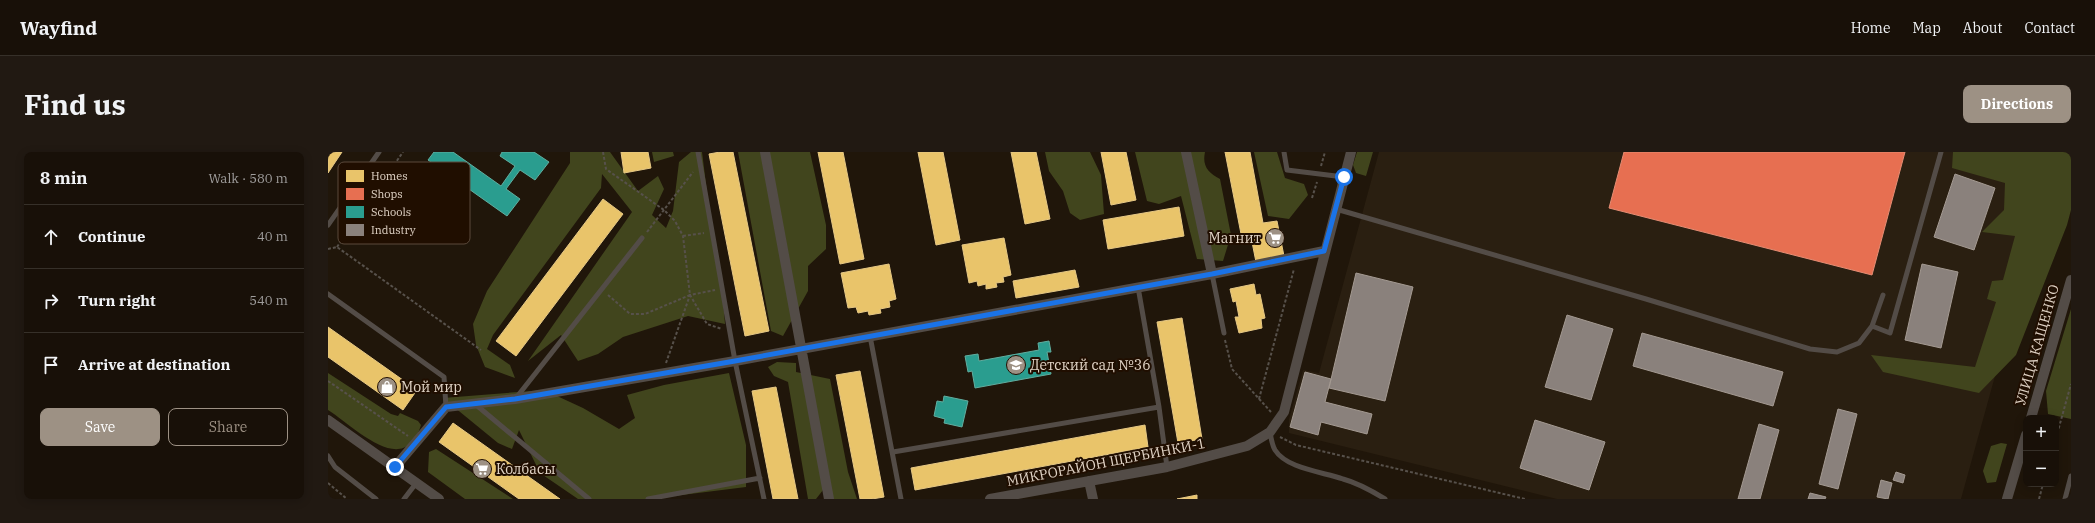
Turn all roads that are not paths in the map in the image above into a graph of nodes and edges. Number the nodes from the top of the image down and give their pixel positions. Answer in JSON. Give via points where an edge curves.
{"nodes":[{"id":1,"x":379,"y":152,"type":"edge"},
{"id":2,"x":698,"y":152,"type":"edge"},
{"id":3,"x":764,"y":152,"type":"edge"},
{"id":4,"x":1186,"y":152,"type":"edge"},
{"id":5,"x":1284,"y":152,"type":"edge"},
{"id":6,"x":1351,"y":152,"type":"edge"},
{"id":7,"x":1941,"y":152,"type":"edge"},
{"id":8,"x":372,"y":162,"type":"edge"},
{"id":9,"x":1344,"y":177,"type":"junction"},
{"id":10,"x":1336,"y":209,"type":"junction"},
{"id":11,"x":338,"y":210,"type":"edge"},
{"id":12,"x":328,"y":225,"type":"edge"},
{"id":13,"x":642,"y":238,"type":"road end"},
{"id":14,"x":1324,"y":251,"type":"junction"},
{"id":15,"x":1212,"y":274,"type":"junction"},
{"id":16,"x":2071,"y":280,"type":"edge"},
{"id":17,"x":1138,"y":287,"type":"junction"},
{"id":18,"x":328,"y":294,"type":"edge"},
{"id":19,"x":1883,"y":295,"type":"dead end"},
{"id":20,"x":1872,"y":326,"type":"junction"},
{"id":21,"x":1224,"y":333,"type":"road end"},
{"id":22,"x":870,"y":336,"type":"junction"},
{"id":23,"x":802,"y":349,"type":"junction"},
{"id":24,"x":735,"y":361,"type":"junction"},
{"id":25,"x":515,"y":399,"type":"junction"},
{"id":26,"x":475,"y":404,"type":"junction"},
{"id":27,"x":446,"y":407,"type":"junction"},
{"id":28,"x":1160,"y":407,"type":"junction"},
{"id":29,"x":2032,"y":415,"type":"edge"},
{"id":30,"x":328,"y":420,"type":"edge"},
{"id":31,"x":1270,"y":432,"type":"junction"},
{"id":32,"x":2023,"y":445,"type":"edge"},
{"id":33,"x":893,"y":452,"type":"junction"},
{"id":34,"x":328,"y":456,"type":"edge"},
{"id":35,"x":395,"y":467,"type":"junction"},
{"id":36,"x":1167,"y":467,"type":"junction"},
{"id":37,"x":2071,"y":476,"type":"edge"},
{"id":38,"x":760,"y":478,"type":"junction"},
{"id":39,"x":1089,"y":481,"type":"junction"},
{"id":40,"x":417,"y":482,"type":"junction"},
{"id":41,"x":376,"y":499,"type":"edge"},
{"id":42,"x":404,"y":499,"type":"edge"},
{"id":43,"x":439,"y":499,"type":"edge"},
{"id":44,"x":589,"y":499,"type":"edge"},
{"id":45,"x":648,"y":499,"type":"edge"},
{"id":46,"x":764,"y":499,"type":"edge"},
{"id":47,"x":830,"y":499,"type":"edge"},
{"id":48,"x":901,"y":499,"type":"edge"},
{"id":49,"x":990,"y":499,"type":"edge"},
{"id":50,"x":1093,"y":499,"type":"edge"},
{"id":51,"x":1385,"y":499,"type":"edge"},
{"id":52,"x":2007,"y":499,"type":"edge"},
{"id":53,"x":2065,"y":499,"type":"edge"}],
"edges":[{"from":1,"to":8,"type":"lane"},
{"from":2,"to":24,"type":"lane"},
{"from":3,"to":23,"type":"street"},
{"from":4,"to":15,"type":"street"},
{"from":5,"to":9,"type":"lane","via":[[1287,170]]},
{"from":6,"to":9,"type":"street"},
{"from":7,"to":20,"type":"lane","via":[[1890,333]]},
{"from":9,"to":10,"type":"street"},
{"from":10,"to":14,"type":"street"},
{"from":10,"to":20,"type":"lane","via":[[1638,296],[1810,349],[1837,352],[1859,343]]},
{"from":11,"to":12,"type":"lane"},
{"from":13,"to":25,"type":"lane"},
{"from":14,"to":15,"type":"street"},
{"from":14,"to":31,"type":"street","via":[[1284,412]]},
{"from":15,"to":17,"type":"street"},
{"from":15,"to":21,"type":"lane"},
{"from":16,"to":29,"type":"street","name":"УЛИЦА КАЩЕНКО"},
{"from":17,"to":22,"type":"street"},
{"from":17,"to":28,"type":"lane"},
{"from":18,"to":27,"type":"lane","via":[[444,377]]},
{"from":19,"to":20,"type":"lane"},
{"from":22,"to":23,"type":"street"},
{"from":22,"to":33,"type":"lane"},
{"from":23,"to":24,"type":"street"},
{"from":23,"to":47,"type":"street"},
{"from":24,"to":25,"type":"street"},
{"from":24,"to":38,"type":"lane"},
{"from":25,"to":26,"type":"street"},
{"from":26,"to":27,"type":"street"},
{"from":26,"to":44,"type":"lane"},
{"from":27,"to":35,"type":"street"},
{"from":28,"to":33,"type":"lane"},
{"from":28,"to":36,"type":"lane"},
{"from":30,"to":35,"type":"street"},
{"from":31,"to":36,"type":"street","name":"МИКРОРАЙОН ЩЕРБИНКИ-1","via":[[1247,446]]},
{"from":31,"to":51,"type":"lane","via":[[1276,451],[1288,461],[1343,479],[1371,490]]},
{"from":32,"to":52,"type":"street"},
{"from":33,"to":48,"type":"lane"},
{"from":34,"to":41,"type":"lane","via":[[335,467]]},
{"from":35,"to":40,"type":"street"},
{"from":36,"to":39,"type":"street","name":"МИКРОРАЙОН ЩЕРБИНКИ-1"},
{"from":37,"to":53,"type":"lane"},
{"from":38,"to":45,"type":"lane"},
{"from":38,"to":46,"type":"lane"},
{"from":39,"to":49,"type":"street","name":"МИКРОРАЙОН ЩЕРБИНКИ-1"},
{"from":39,"to":50,"type":"street"},
{"from":40,"to":42,"type":"lane"},
{"from":40,"to":43,"type":"street"}]}
